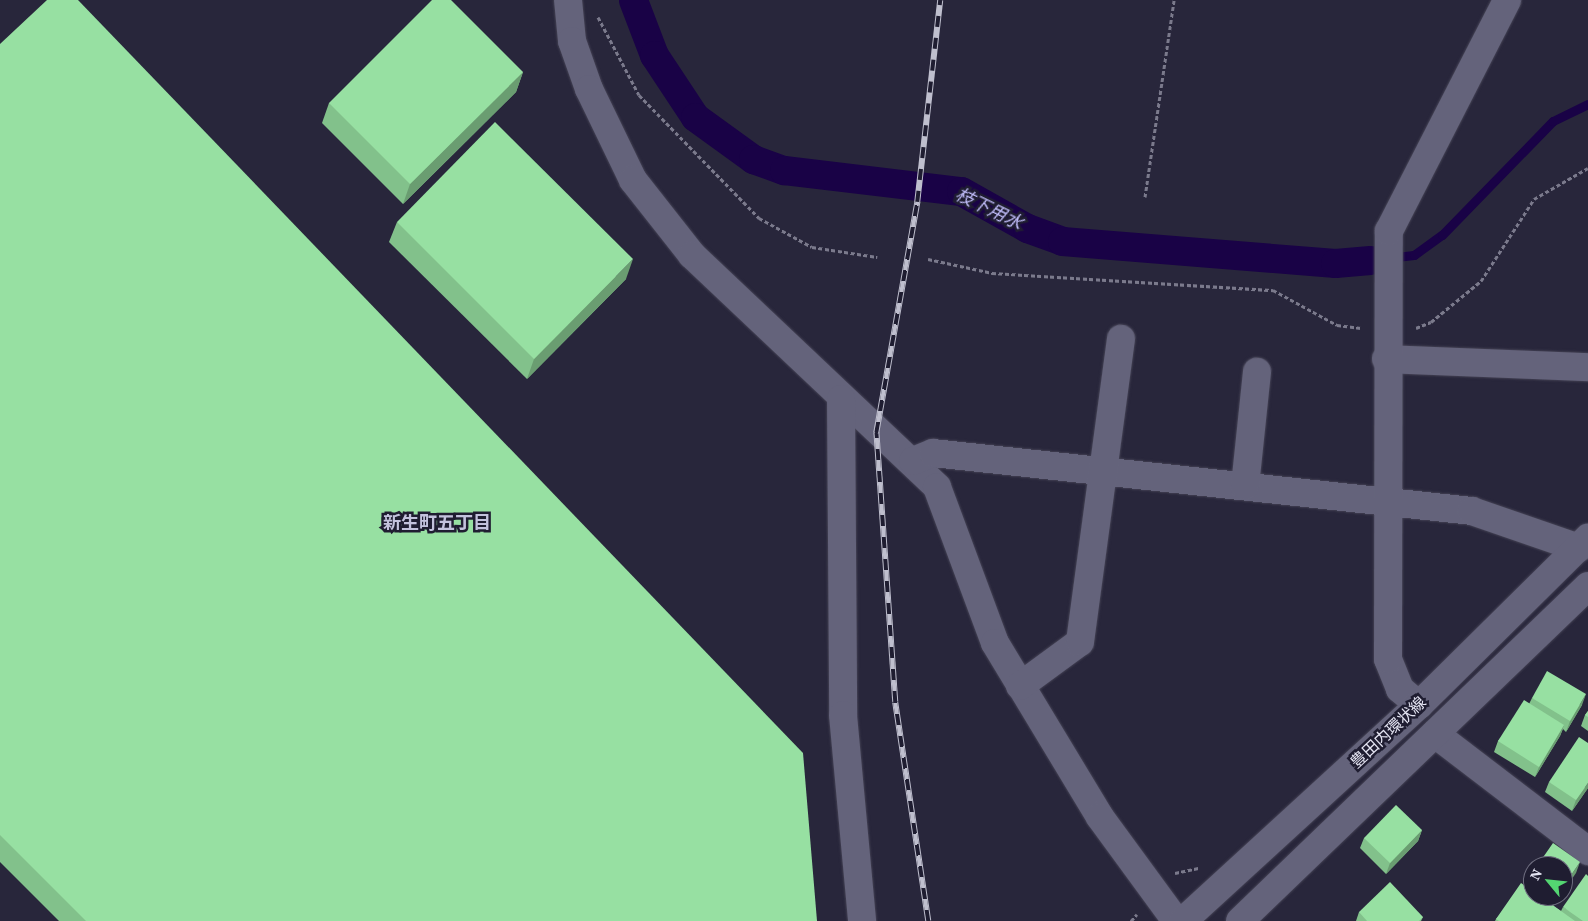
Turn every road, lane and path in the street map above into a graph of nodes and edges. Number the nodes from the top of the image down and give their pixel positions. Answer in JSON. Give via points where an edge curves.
{"nodes":[{"id":1,"x":568,"y":0,"type":"edge"},
{"id":2,"x":1174,"y":0,"type":"edge"},
{"id":3,"x":1507,"y":0,"type":"edge"},
{"id":4,"x":594,"y":15,"type":"dead end"},
{"id":5,"x":1588,"y":168,"type":"edge"},
{"id":6,"x":1145,"y":197,"type":"dead end"},
{"id":7,"x":877,"y":256,"type":"dead end"},
{"id":8,"x":928,"y":259,"type":"dead end"},
{"id":9,"x":1388,"y":331,"type":"junction"},
{"id":10,"x":1121,"y":339,"type":"dead end"},
{"id":11,"x":1386,"y":359,"type":"junction"},
{"id":12,"x":1588,"y":367,"type":"edge"},
{"id":13,"x":1256,"y":372,"type":"dead end"},
{"id":14,"x":841,"y":399,"type":"junction"},
{"id":15,"x":913,"y":461,"type":"junction"},
{"id":16,"x":1103,"y":471,"type":"junction"},
{"id":17,"x":1245,"y":486,"type":"junction"},
{"id":18,"x":1386,"y":501,"type":"junction"},
{"id":19,"x":1583,"y":543,"type":"edge"},
{"id":20,"x":1588,"y":586,"type":"edge"},
{"id":21,"x":1020,"y":686,"type":"junction"},
{"id":22,"x":1419,"y":705,"type":"junction"},
{"id":23,"x":1435,"y":734,"type":"junction"},
{"id":24,"x":1588,"y":851,"type":"edge"},
{"id":25,"x":862,"y":921,"type":"edge"},
{"id":26,"x":1176,"y":921,"type":"edge"},
{"id":27,"x":1183,"y":921,"type":"edge"},
{"id":28,"x":1240,"y":921,"type":"edge"}],
"edges":[{"from":1,"to":14,"type":"street","via":[[572,41],[589,89],[633,180],[658,218]]},
{"from":2,"to":6,"type":"path"},
{"from":3,"to":9,"type":"street","via":[[1456,106],[1411,182],[1389,231]]},
{"from":4,"to":7,"type":"path","via":[[599,17],[639,95],[759,218],[812,247]]},
{"from":5,"to":9,"type":"path","via":[[1534,199],[1481,281],[1431,322],[1411,331]]},
{"from":8,"to":9,"type":"path","via":[[992,273],[1273,290],[1337,325]]},
{"from":9,"to":11,"type":"street"},
{"from":10,"to":16,"type":"street"},
{"from":11,"to":12,"type":"street"},
{"from":11,"to":18,"type":"street"},
{"from":13,"to":17,"type":"street"},
{"from":14,"to":15,"type":"street"},
{"from":14,"to":25,"type":"street","via":[[845,763]]},
{"from":15,"to":16,"type":"street","via":[[933,453]]},
{"from":15,"to":21,"type":"street","via":[[937,488],[991,634]]},
{"from":16,"to":17,"type":"street"},
{"from":16,"to":21,"type":"street","via":[[1080,642]]},
{"from":17,"to":18,"type":"street"},
{"from":18,"to":19,"type":"street","via":[[1472,511]]},
{"from":18,"to":22,"type":"street","via":[[1388,659],[1400,689]]},
{"from":19,"to":22,"type":"street","name":"豊田内環状線"},
{"from":20,"to":23,"type":"street","name":"豊田内環状線"},
{"from":21,"to":26,"type":"street","via":[[1100,817]]},
{"from":22,"to":27,"type":"street","name":"豊田内環状線"},
{"from":23,"to":24,"type":"street"},
{"from":23,"to":28,"type":"street","name":"豊田内環状線"}]}
